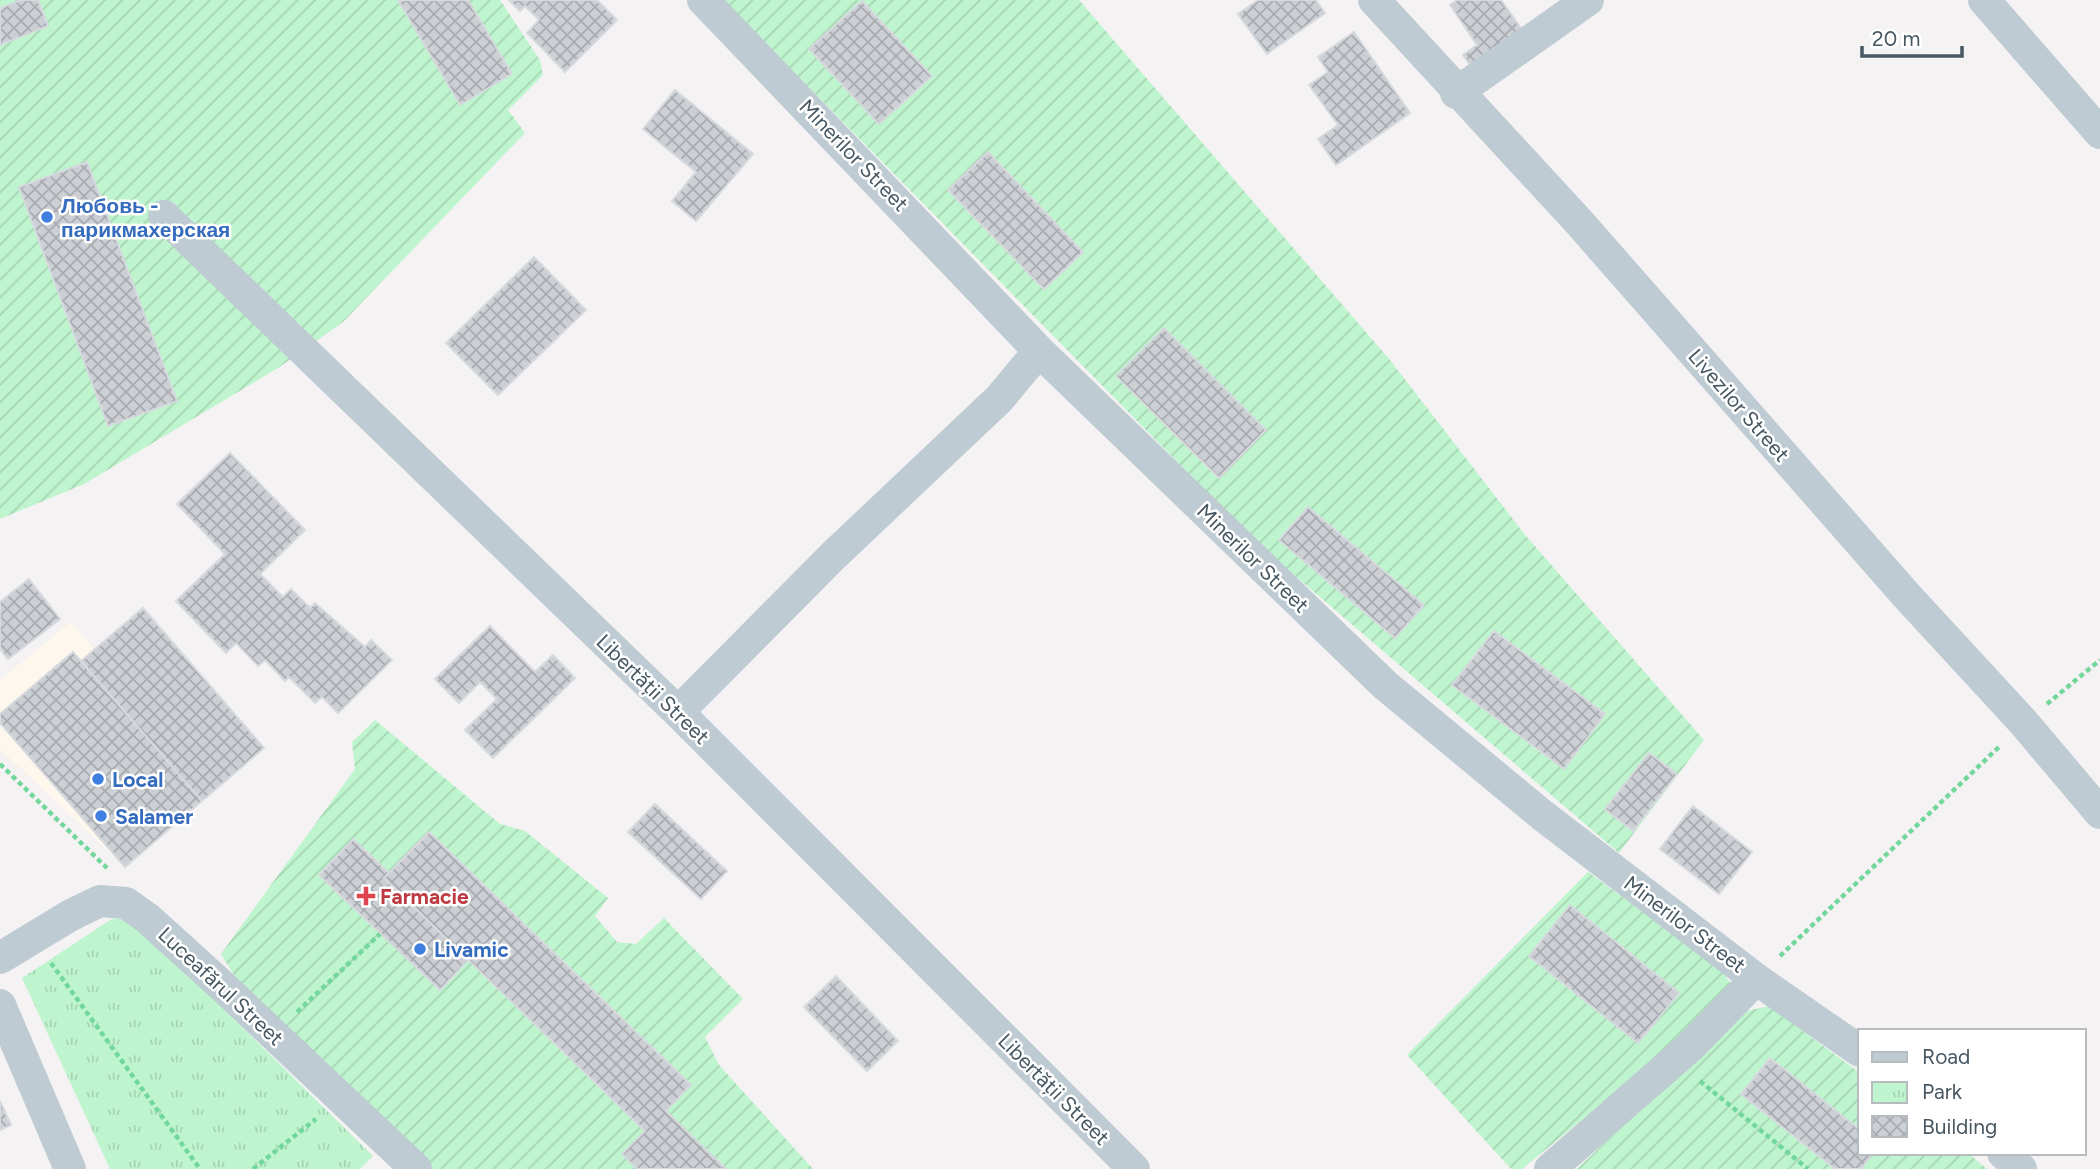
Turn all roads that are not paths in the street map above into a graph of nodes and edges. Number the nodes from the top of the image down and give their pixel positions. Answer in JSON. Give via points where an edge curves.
{"nodes":[{"id":1,"x":703,"y":0,"type":"edge"},
{"id":2,"x":1374,"y":0,"type":"edge"},
{"id":3,"x":1588,"y":0,"type":"edge"},
{"id":4,"x":1984,"y":0,"type":"edge"},
{"id":5,"x":1456,"y":93,"type":"junction"},
{"id":6,"x":2100,"y":133,"type":"edge"},
{"id":7,"x":164,"y":216,"type":"dead end"},
{"id":8,"x":1039,"y":351,"type":"junction"},
{"id":9,"x":678,"y":712,"type":"junction"},
{"id":10,"x":2100,"y":813,"type":"edge"},
{"id":11,"x":0,"y":958,"type":"edge"},
{"id":12,"x":1756,"y":979,"type":"junction"},
{"id":13,"x":0,"y":1005,"type":"edge"},
{"id":14,"x":1858,"y":1050,"type":"edge"},
{"id":15,"x":2005,"y":1155,"type":"edge"},
{"id":16,"x":70,"y":1169,"type":"edge"},
{"id":17,"x":416,"y":1169,"type":"edge"},
{"id":18,"x":1134,"y":1169,"type":"edge"},
{"id":19,"x":1550,"y":1169,"type":"edge"},
{"id":20,"x":2021,"y":1169,"type":"edge"}],
"edges":[{"from":1,"to":8,"type":"street","name":"Minerilor Street"},
{"from":2,"to":5,"type":"street","name":"Livezilor Street"},
{"from":3,"to":5,"type":"street"},
{"from":4,"to":6,"type":"street"},
{"from":5,"to":10,"type":"street","name":"Livezilor Street","via":[[1579,222]]},
{"from":7,"to":9,"type":"street","name":"Libertății Street"},
{"from":8,"to":9,"type":"street","via":[[999,399]]},
{"from":8,"to":12,"type":"street","name":"Minerilor Street","via":[[1385,685],[1542,816]]},
{"from":9,"to":18,"type":"street","name":"Libertății Street"},
{"from":11,"to":17,"type":"street","name":"Luceafărul Street","via":[[100,901],[125,903],[274,1034]]},
{"from":12,"to":14,"type":"street","name":"Minerilor Street"},
{"from":12,"to":19,"type":"street","via":[[1675,1060]]},
{"from":13,"to":16,"type":"street"},
{"from":15,"to":20,"type":"street"}]}
